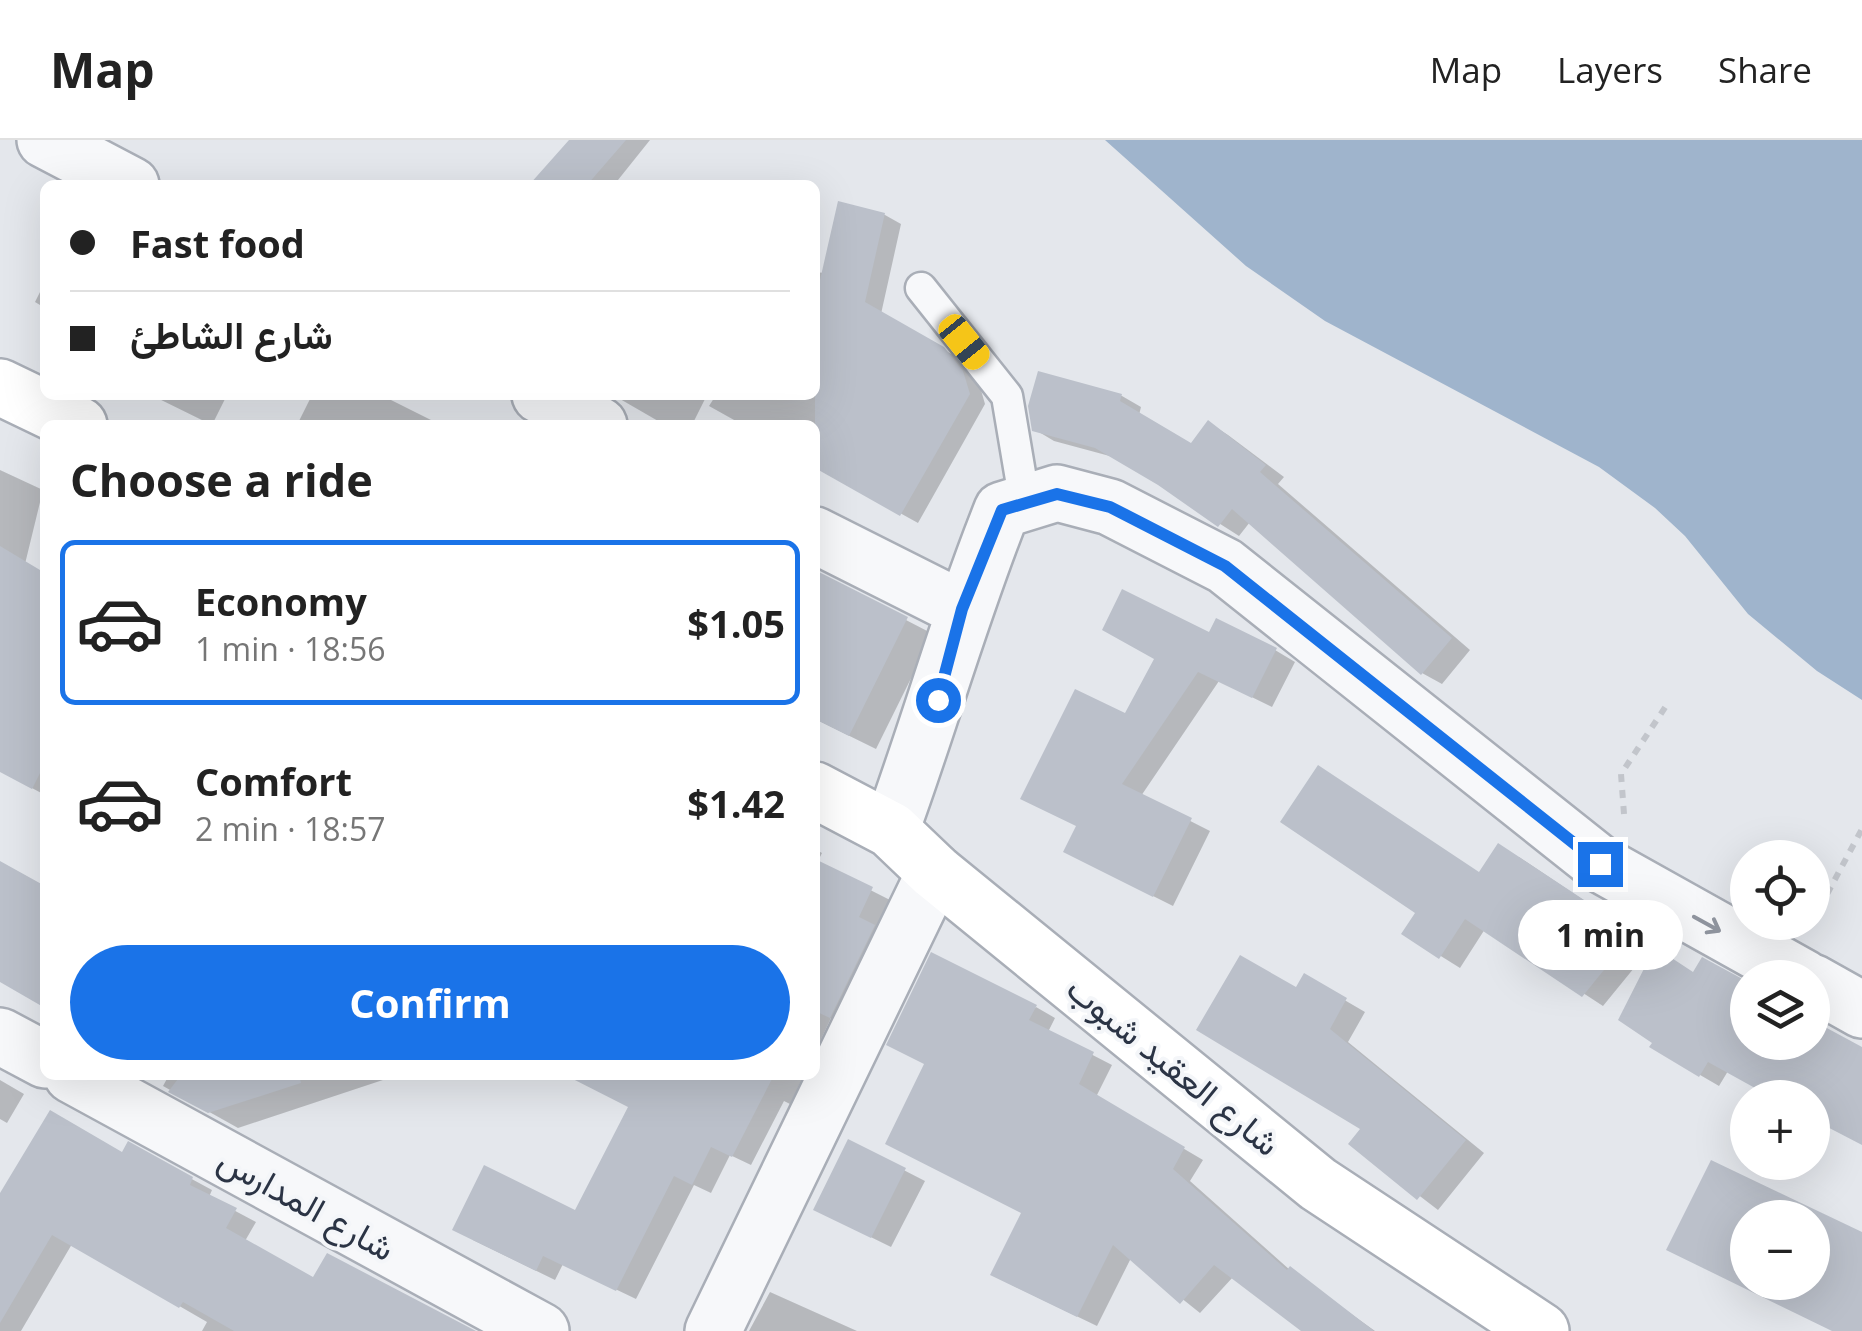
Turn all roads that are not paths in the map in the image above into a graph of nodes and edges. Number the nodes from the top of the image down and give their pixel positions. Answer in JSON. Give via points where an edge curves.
{"nodes":[{"id":1,"x":45,"y":140,"type":"edge"},
{"id":2,"x":121,"y":180,"type":"edge"},
{"id":3,"x":921,"y":288,"type":"dead end"},
{"id":4,"x":0,"y":387,"type":"edge"},
{"id":5,"x":550,"y":400,"type":"edge"},
{"id":6,"x":69,"y":420,"type":"edge"},
{"id":7,"x":589,"y":420,"type":"edge"},
{"id":8,"x":1025,"y":503,"type":"junction"},
{"id":9,"x":820,"y":538,"type":"edge"},
{"id":10,"x":962,"y":609,"type":"junction"},
{"id":11,"x":820,"y":793,"type":"edge"},
{"id":12,"x":891,"y":830,"type":"junction"},
{"id":13,"x":934,"y":872,"type":"junction"},
{"id":14,"x":1772,"y":960,"type":"edge"},
{"id":15,"x":1830,"y":992,"type":"edge"},
{"id":16,"x":1862,"y":1010,"type":"edge"},
{"id":17,"x":0,"y":1036,"type":"edge"},
{"id":18,"x":40,"y":1057,"type":"edge"},
{"id":19,"x":81,"y":1080,"type":"edge"},
{"id":20,"x":542,"y":1331,"type":"edge"},
{"id":21,"x":713,"y":1331,"type":"edge"},
{"id":22,"x":1541,"y":1331,"type":"edge"}],
"edges":[{"from":1,"to":2,"type":"street"},
{"from":3,"to":8,"type":"lane","via":[[1007,396]]},
{"from":4,"to":6,"type":"main road"},
{"from":5,"to":7,"type":"street"},
{"from":8,"to":10,"type":"street","via":[[1002,510]]},
{"from":8,"to":14,"type":"street","one_way":true,"via":[[1057,494],[1110,507],[1225,566],[1584,852]]},
{"from":9,"to":10,"type":"street"},
{"from":10,"to":12,"type":"street"},
{"from":11,"to":12,"type":"main road","name":"شارع العقيد شبوب"},
{"from":12,"to":13,"type":"main road","name":"شارع العقيد شبوب"},
{"from":13,"to":21,"type":"street"},
{"from":13,"to":22,"type":"main road","name":"شارع العقيد شبوب","via":[[1318,1184]]},
{"from":15,"to":16,"type":"street"},
{"from":17,"to":18,"type":"street"},
{"from":19,"to":20,"type":"street","name":"شارع المدارس"}]}
